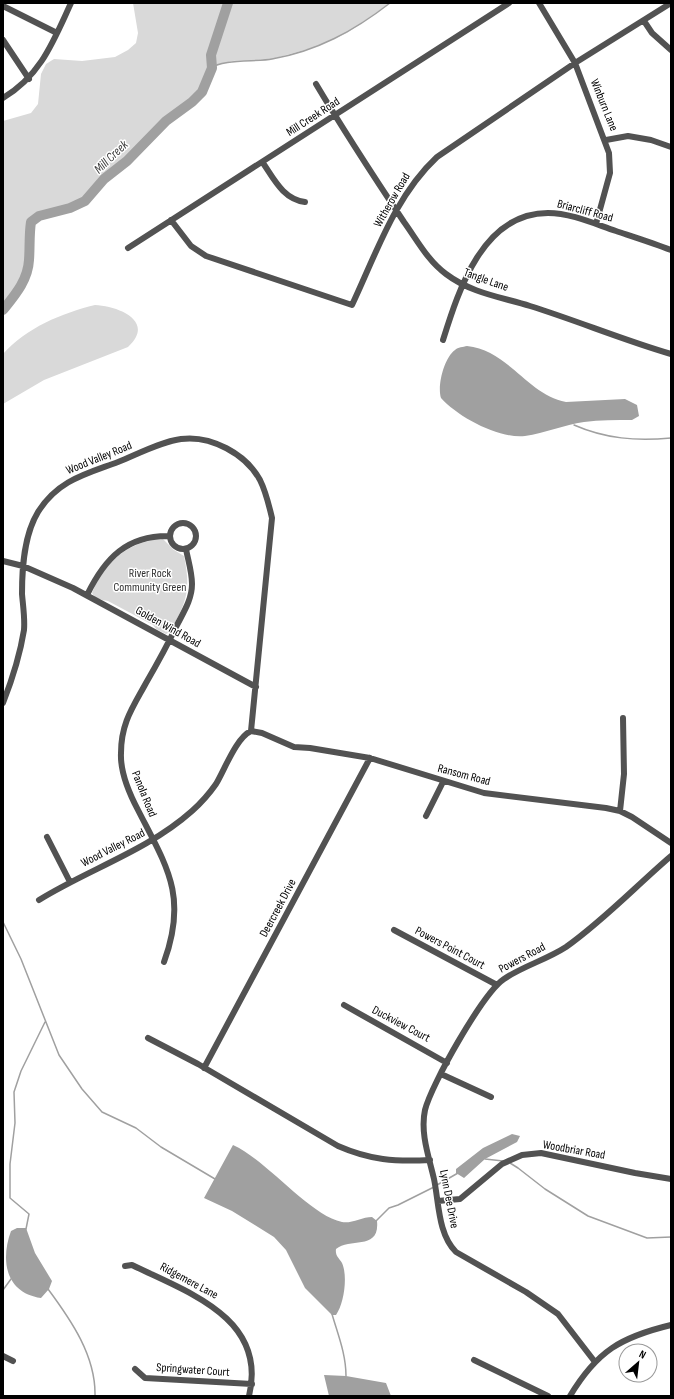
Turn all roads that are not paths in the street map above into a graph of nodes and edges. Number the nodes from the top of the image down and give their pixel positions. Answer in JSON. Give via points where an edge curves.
{"nodes":[{"id":1,"x":71,"y":3,"type":"edge"},
{"id":2,"x":509,"y":3,"type":"edge"},
{"id":3,"x":539,"y":3,"type":"edge"},
{"id":4,"x":671,"y":3,"type":"edge"},
{"id":5,"x":3,"y":6,"type":"edge"},
{"id":6,"x":644,"y":21,"type":"junction"},
{"id":7,"x":57,"y":34,"type":"junction"},
{"id":8,"x":3,"y":40,"type":"edge"},
{"id":9,"x":671,"y":50,"type":"edge"},
{"id":10,"x":575,"y":64,"type":"junction"},
{"id":11,"x":29,"y":79,"type":"junction"},
{"id":12,"x":316,"y":84,"type":"dead end"},
{"id":13,"x":3,"y":98,"type":"edge"},
{"id":14,"x":335,"y":115,"type":"junction"},
{"id":15,"x":606,"y":140,"type":"junction"},
{"id":16,"x":671,"y":147,"type":"edge"},
{"id":17,"x":262,"y":163,"type":"junction"},
{"id":18,"x":304,"y":202,"type":"dead end"},
{"id":19,"x":396,"y":210,"type":"junction"},
{"id":20,"x":171,"y":220,"type":"junction"},
{"id":21,"x":596,"y":224,"type":"junction"},
{"id":22,"x":128,"y":248,"type":"dead end"},
{"id":23,"x":671,"y":250,"type":"edge"},
{"id":24,"x":463,"y":286,"type":"junction"},
{"id":25,"x":443,"y":340,"type":"dead end"},
{"id":26,"x":671,"y":354,"type":"edge"},
{"id":27,"x":170,"y":536,"type":"junction"},
{"id":28,"x":186,"y":548,"type":"junction"},
{"id":29,"x":3,"y":561,"type":"edge"},
{"id":30,"x":23,"y":566,"type":"junction"},
{"id":31,"x":87,"y":595,"type":"junction"},
{"id":32,"x":170,"y":640,"type":"junction"},
{"id":33,"x":256,"y":687,"type":"junction"},
{"id":34,"x":3,"y":703,"type":"edge"},
{"id":35,"x":623,"y":718,"type":"dead end"},
{"id":36,"x":249,"y":732,"type":"junction"},
{"id":37,"x":370,"y":758,"type":"junction"},
{"id":38,"x":443,"y":782,"type":"junction"},
{"id":39,"x":620,"y":811,"type":"junction"},
{"id":40,"x":426,"y":816,"type":"dead end"},
{"id":41,"x":47,"y":837,"type":"dead end"},
{"id":42,"x":153,"y":841,"type":"junction"},
{"id":43,"x":671,"y":843,"type":"edge"},
{"id":44,"x":671,"y":856,"type":"edge"},
{"id":45,"x":70,"y":882,"type":"junction"},
{"id":46,"x":40,"y":900,"type":"dead end"},
{"id":47,"x":394,"y":930,"type":"dead end"},
{"id":48,"x":164,"y":962,"type":"dead end"},
{"id":49,"x":497,"y":985,"type":"junction"},
{"id":50,"x":344,"y":1005,"type":"dead end"},
{"id":51,"x":148,"y":1038,"type":"dead end"},
{"id":52,"x":447,"y":1063,"type":"junction"},
{"id":53,"x":204,"y":1068,"type":"junction"},
{"id":54,"x":441,"y":1074,"type":"junction"},
{"id":55,"x":491,"y":1097,"type":"dead end"},
{"id":56,"x":430,"y":1160,"type":"junction"},
{"id":57,"x":671,"y":1179,"type":"edge"},
{"id":58,"x":438,"y":1201,"type":"junction"},
{"id":59,"x":125,"y":1266,"type":"dead end"},
{"id":60,"x":671,"y":1325,"type":"edge"},
{"id":61,"x":3,"y":1356,"type":"edge"},
{"id":62,"x":474,"y":1360,"type":"dead end"},
{"id":63,"x":13,"y":1361,"type":"dead end"},
{"id":64,"x":595,"y":1362,"type":"junction"},
{"id":65,"x":135,"y":1369,"type":"dead end"},
{"id":66,"x":252,"y":1384,"type":"junction"},
{"id":67,"x":249,"y":1396,"type":"edge"},
{"id":68,"x":548,"y":1396,"type":"edge"},
{"id":69,"x":570,"y":1396,"type":"edge"}],
"edges":[{"from":1,"to":7,"type":"street"},
{"from":2,"to":14,"type":"street","name":"Mill Creek Road"},
{"from":3,"to":10,"type":"street","name":"Winburn Lane"},
{"from":4,"to":6,"type":"street","name":"Witherow Road"},
{"from":5,"to":7,"type":"street"},
{"from":6,"to":9,"type":"street","via":[[652,33]]},
{"from":6,"to":10,"type":"street","name":"Witherow Road"},
{"from":7,"to":11,"type":"street","via":[[48,53]]},
{"from":8,"to":11,"type":"street"},
{"from":10,"to":15,"type":"street","name":"Winburn Lane"},
{"from":10,"to":19,"type":"street","name":"Witherow Road","via":[[436,157],[422,171]]},
{"from":11,"to":13,"type":"street"},
{"from":12,"to":14,"type":"street","name":"Tangle Lane"},
{"from":14,"to":17,"type":"street","name":"Mill Creek Road"},
{"from":14,"to":19,"type":"street","name":"Tangle Lane"},
{"from":15,"to":16,"type":"street","via":[[628,136]]},
{"from":15,"to":21,"type":"street","name":"Winburn Lane","via":[[610,173]]},
{"from":17,"to":18,"type":"street","via":[[285,194],[294,200]]},
{"from":17,"to":20,"type":"street","name":"Mill Creek Road"},
{"from":19,"to":20,"type":"street","name":"Witherow Road","via":[[352,305],[206,256],[191,246]]},
{"from":19,"to":24,"type":"street","name":"Tangle Lane","via":[[431,260],[445,274]]},
{"from":20,"to":22,"type":"street","name":"Mill Creek Road"},
{"from":21,"to":23,"type":"street","name":"Briarcliff Road"},
{"from":21,"to":24,"type":"street","name":"Briarcliff Road","via":[[547,213],[511,222],[488,242]]},
{"from":24,"to":25,"type":"street","name":"Briarcliff Road"},
{"from":24,"to":26,"type":"street","name":"Tangle Lane"},
{"from":27,"to":28,"type":"street","via":[[175,546]]},
{"from":27,"to":28,"type":"street","via":[[178,524],[191,526],[196,539]]},
{"from":27,"to":31,"type":"street","via":[[138,540],[113,554]]},
{"from":28,"to":32,"type":"street","name":"Panola Road","via":[[192,585],[187,608]]},
{"from":29,"to":30,"type":"street","name":"Golden Wind Road"},
{"from":30,"to":31,"type":"street","name":"Golden Wind Road"},
{"from":30,"to":33,"type":"street","name":"Wood Valley Road","via":[[29,533],[38,512],[54,491],[76,477],[181,439],[202,440],[228,449],[259,478],[272,518]]},
{"from":30,"to":34,"type":"street","name":"Wood Valley Road","via":[[24,630],[15,670]]},
{"from":31,"to":32,"type":"street","name":"Golden Wind Road"},
{"from":32,"to":33,"type":"street","name":"Golden Wind Road"},
{"from":32,"to":42,"type":"street","name":"Panola Road","via":[[128,712],[120,753],[132,799]]},
{"from":33,"to":36,"type":"street","name":"Wood Valley Road"},
{"from":35,"to":39,"type":"street","via":[[624,774]]},
{"from":36,"to":37,"type":"street","name":"Ransom Road","via":[[262,733],[294,747]]},
{"from":36,"to":42,"type":"street","name":"Wood Valley Road","via":[[240,740],[216,783],[202,801],[175,826]]},
{"from":37,"to":38,"type":"street","name":"Ransom Road"},
{"from":37,"to":53,"type":"street","name":"Deercreek Drive"},
{"from":38,"to":39,"type":"street","name":"Ransom Road","via":[[484,793]]},
{"from":38,"to":40,"type":"street"},
{"from":39,"to":43,"type":"street","name":"Ransom Road"},
{"from":41,"to":45,"type":"street"},
{"from":42,"to":45,"type":"street","name":"Wood Valley Road"},
{"from":42,"to":48,"type":"street","name":"Panola Road","via":[[172,882],[175,906],[174,931]]},
{"from":44,"to":49,"type":"street","name":"Powers Road","via":[[565,947],[503,979]]},
{"from":45,"to":46,"type":"street","name":"Wood Valley Road"},
{"from":47,"to":49,"type":"street","name":"Powers Point Court"},
{"from":49,"to":52,"type":"street","name":"Powers Road","via":[[488,993],[477,1010]]},
{"from":50,"to":52,"type":"street","name":"Duckview Court"},
{"from":51,"to":53,"type":"street","name":"Lynn Dee Drive"},
{"from":52,"to":54,"type":"street","name":"Powers Road"},
{"from":53,"to":56,"type":"street","name":"Lynn Dee Drive","via":[[331,1142],[357,1154],[384,1160]]},
{"from":54,"to":55,"type":"street"},
{"from":54,"to":56,"type":"street","name":"Powers Road","via":[[425,1111],[425,1140]]},
{"from":56,"to":58,"type":"street","name":"Lynn Dee Drive"},
{"from":57,"to":58,"type":"street","name":"Woodbriar Road","via":[[541,1153],[522,1155],[502,1164],[460,1199]]},
{"from":58,"to":64,"type":"street","name":"Lynn Dee Drive","via":[[445,1238],[456,1252],[526,1292],[558,1314]]},
{"from":59,"to":66,"type":"street","name":"Ridgemere Lane","via":[[132,1265],[204,1300],[221,1312],[238,1330],[252,1368]]},
{"from":60,"to":64,"type":"street","via":[[637,1334],[614,1346]]},
{"from":61,"to":63,"type":"street"},
{"from":62,"to":68,"type":"street"},
{"from":64,"to":69,"type":"street"},
{"from":65,"to":66,"type":"street","name":"Springwater Court","via":[[146,1378]]},
{"from":66,"to":67,"type":"street","name":"Ridgemere Lane"}]}
